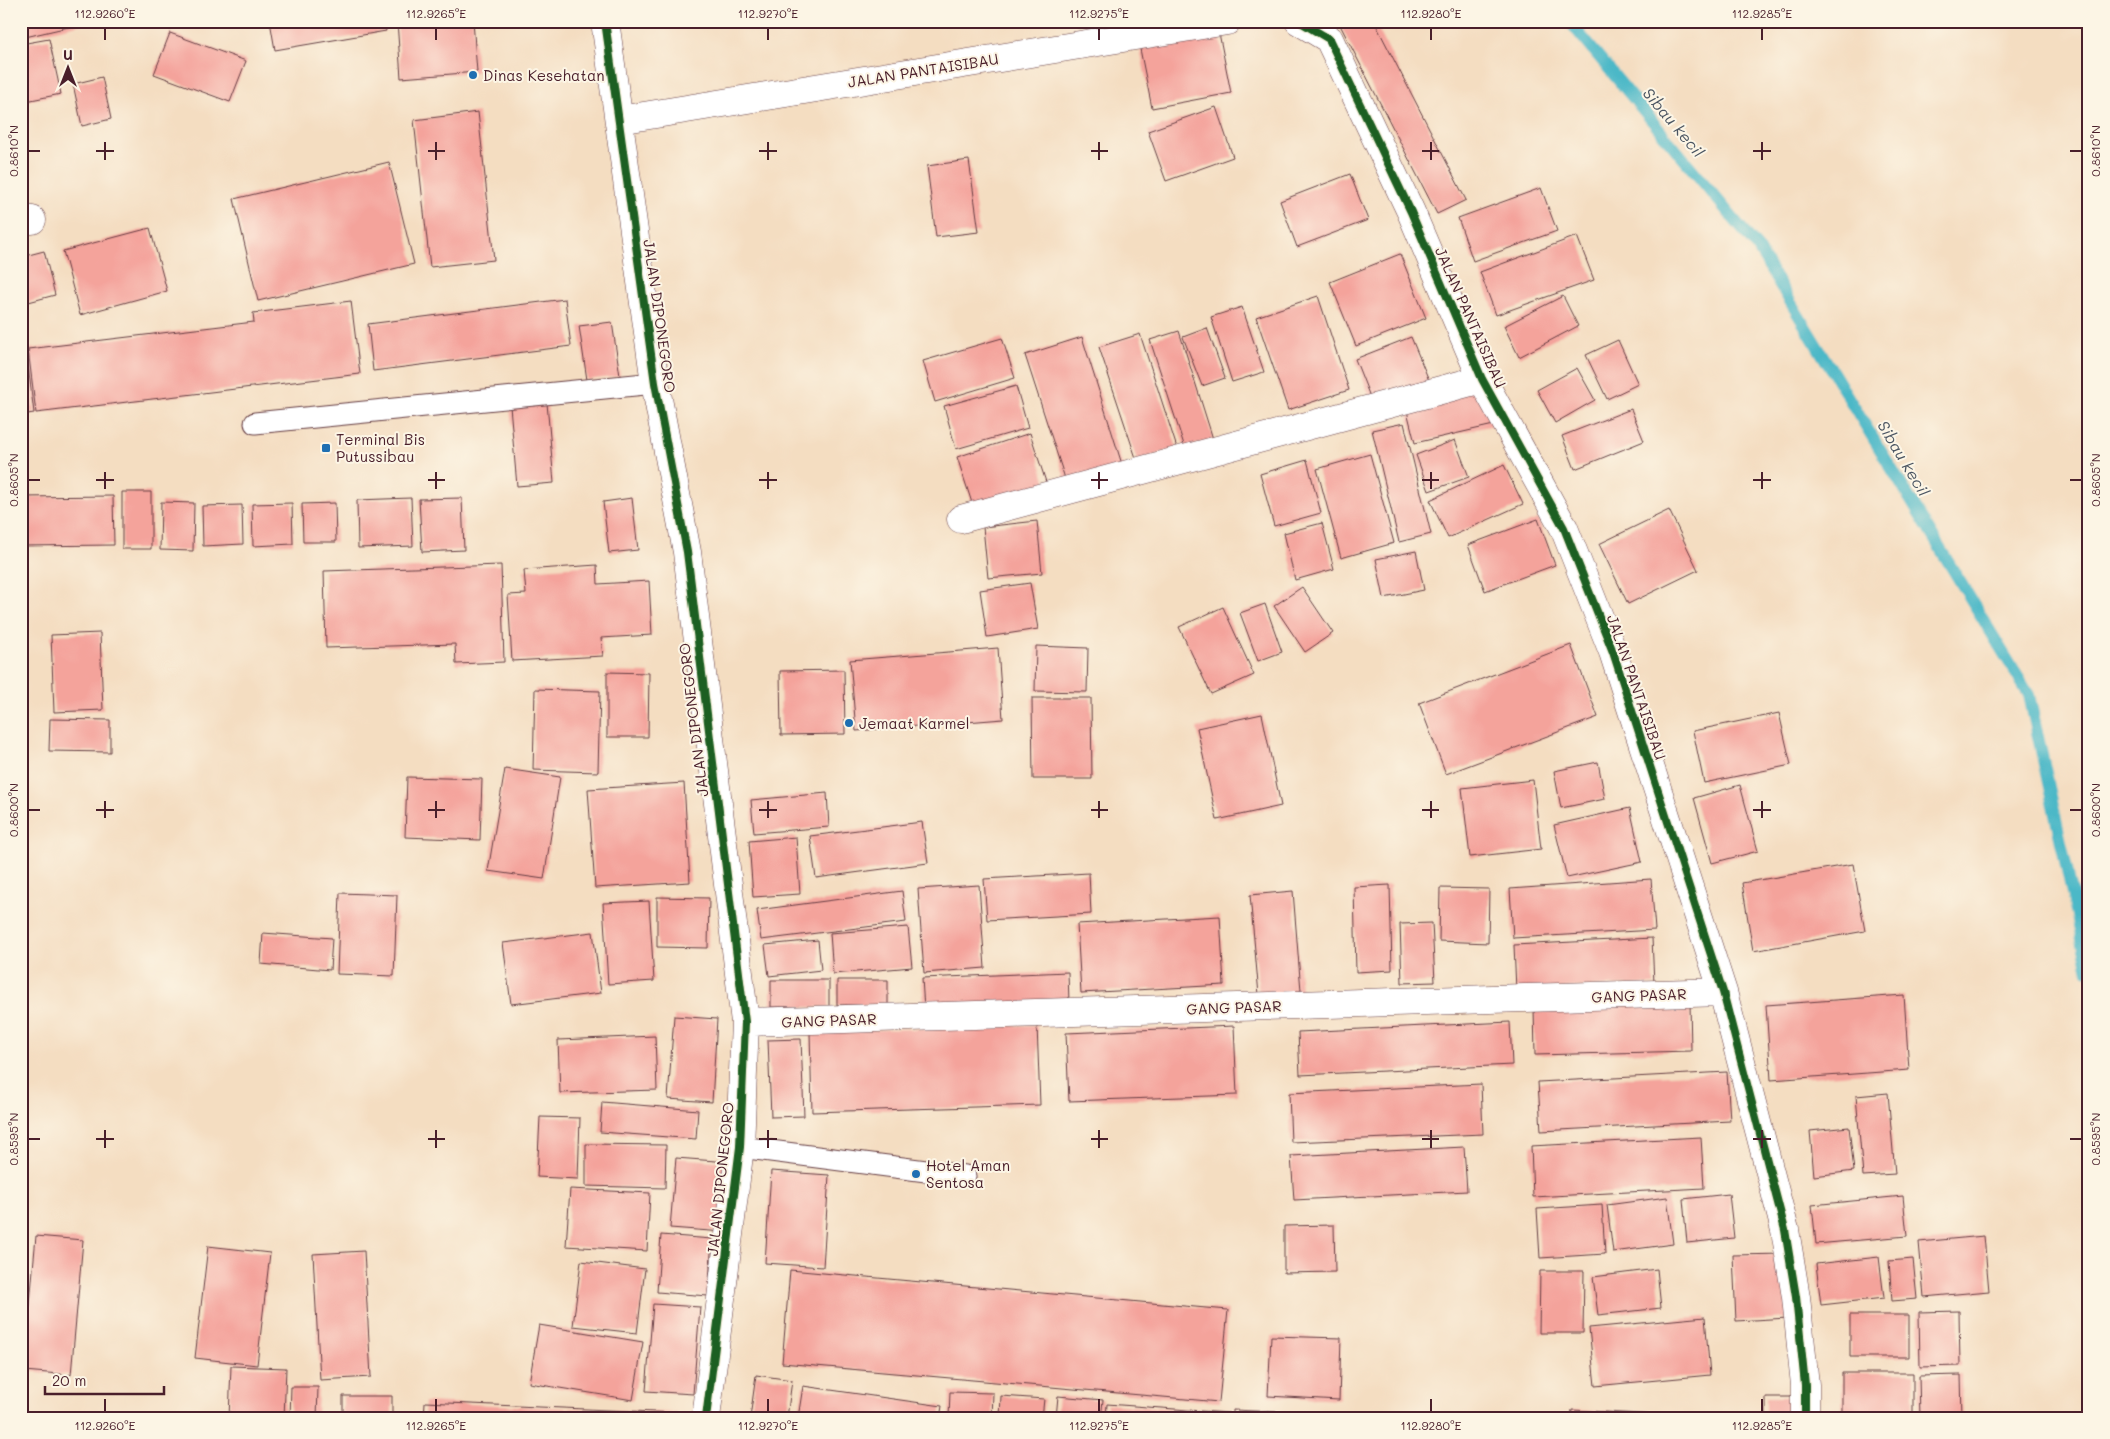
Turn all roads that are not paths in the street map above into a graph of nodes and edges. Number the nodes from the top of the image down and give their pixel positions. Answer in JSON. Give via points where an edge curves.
{"nodes":[{"id":1,"x":605,"y":21,"type":"edge"},
{"id":2,"x":1227,"y":21,"type":"edge"},
{"id":3,"x":1299,"y":21,"type":"edge"},
{"id":4,"x":619,"y":120,"type":"junction"},
{"id":5,"x":1482,"y":379,"type":"junction"},
{"id":6,"x":654,"y":383,"type":"junction"},
{"id":7,"x":256,"y":423,"type":"dead end"},
{"id":8,"x":961,"y":519,"type":"dead end"},
{"id":9,"x":1723,"y":992,"type":"junction"},
{"id":10,"x":745,"y":1022,"type":"junction"},
{"id":11,"x":740,"y":1147,"type":"junction"},
{"id":12,"x":965,"y":1176,"type":"dead end"},
{"id":13,"x":706,"y":1418,"type":"edge"},
{"id":14,"x":1806,"y":1418,"type":"edge"}],
"edges":[{"from":1,"to":4,"type":"street","name":"JALAN DIPONEGORO"},
{"from":2,"to":4,"type":"street","name":"JALAN PANTAISIBAU"},
{"from":3,"to":5,"type":"street","name":"JALAN PANTAISIBAU","via":[[1329,39],[1411,212]]},
{"from":4,"to":6,"type":"street","name":"JALAN DIPONEGORO"},
{"from":5,"to":8,"type":"street"},
{"from":5,"to":9,"type":"street","name":"JALAN PANTAISIBAU","via":[[1564,528],[1610,643]]},
{"from":6,"to":7,"type":"lane"},
{"from":6,"to":10,"type":"street","name":"JALAN DIPONEGORO","via":[[687,552]]},
{"from":9,"to":10,"type":"street","name":"GANG PASAR"},
{"from":9,"to":14,"type":"street","name":"JALAN PANTAISIBAU","via":[[1785,1230],[1796,1297]]},
{"from":10,"to":11,"type":"street","name":"JALAN DIPONEGORO"},
{"from":11,"to":12,"type":"lane"},
{"from":11,"to":13,"type":"street","name":"JALAN DIPONEGORO"}]}
